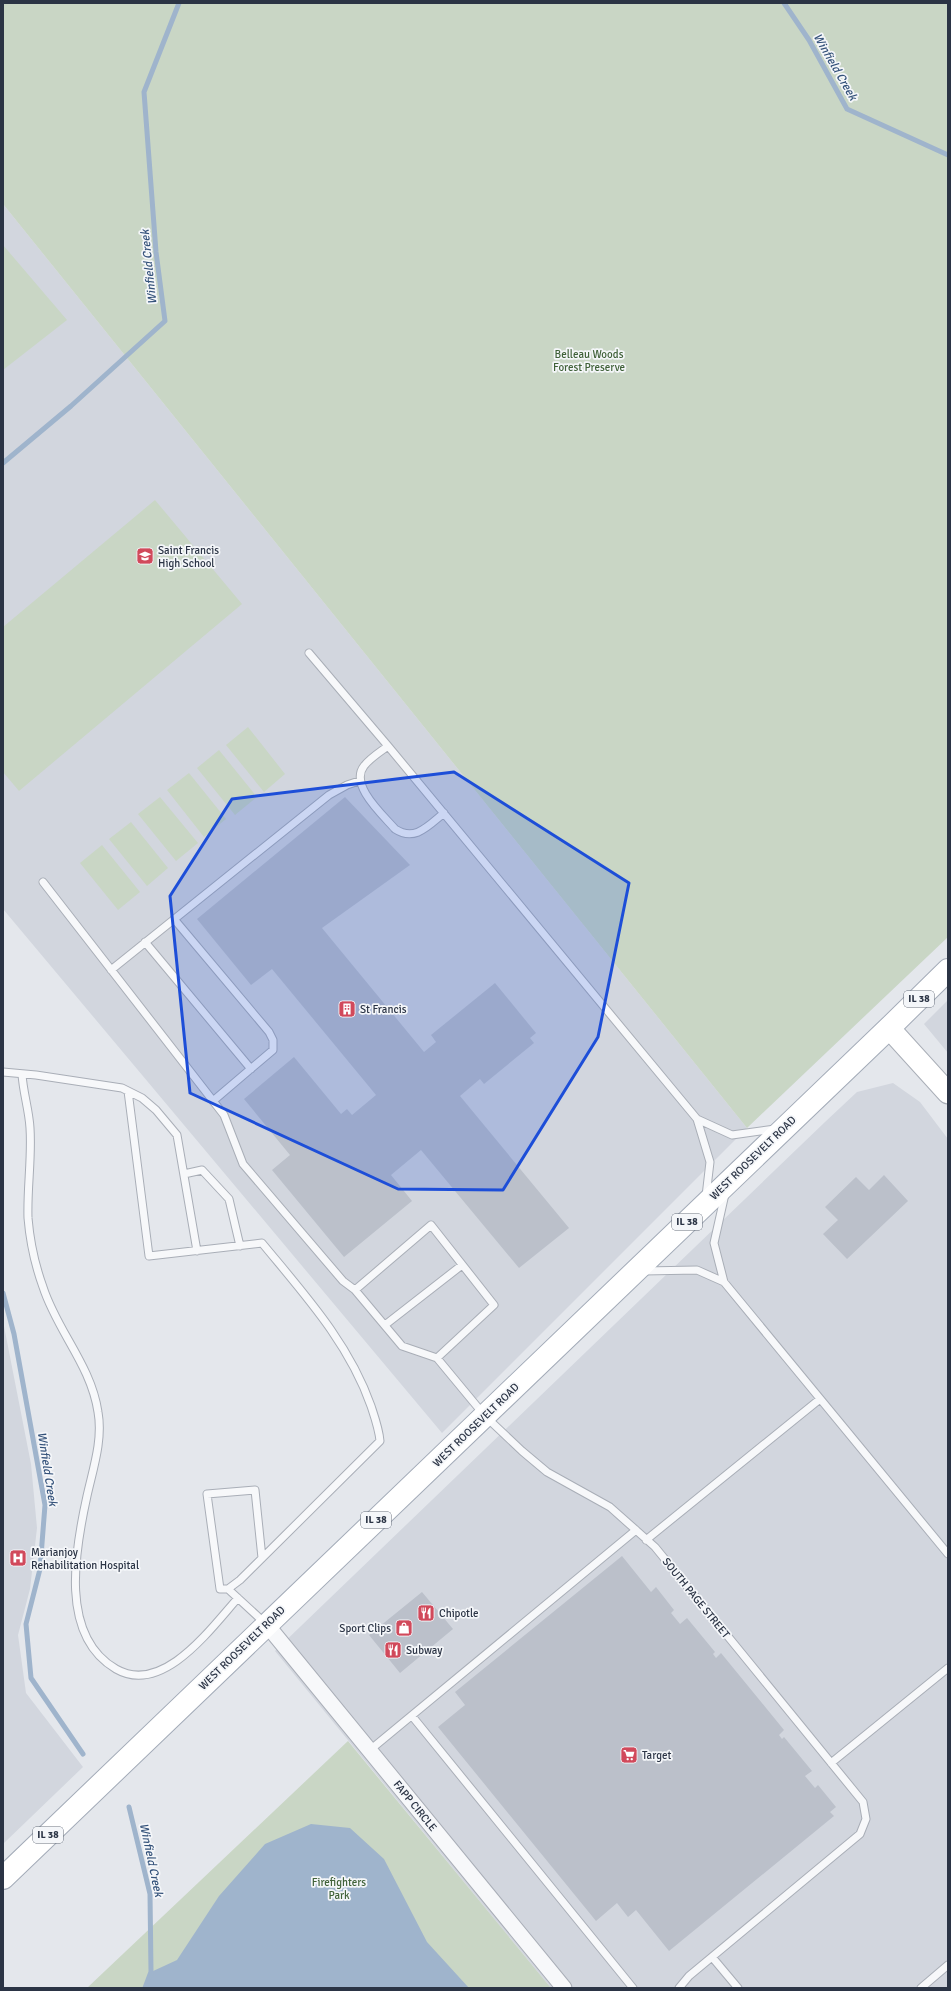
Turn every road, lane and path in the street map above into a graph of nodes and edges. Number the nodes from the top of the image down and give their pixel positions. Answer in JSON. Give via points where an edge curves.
{"nodes":[{"id":1,"x":309,"y":653,"type":"dead end"},
{"id":2,"x":388,"y":746,"type":"junction"},
{"id":3,"x":359,"y":781,"type":"junction"},
{"id":4,"x":444,"y":813,"type":"junction"},
{"id":5,"x":43,"y":882,"type":"dead end"},
{"id":6,"x":174,"y":919,"type":"junction"},
{"id":7,"x":145,"y":942,"type":"junction"},
{"id":8,"x":111,"y":970,"type":"junction"},
{"id":9,"x":948,"y":970,"type":"edge"},
{"id":10,"x":889,"y":1028,"type":"junction"},
{"id":11,"x":251,"y":1069,"type":"junction"},
{"id":12,"x":3,"y":1072,"type":"edge"},
{"id":13,"x":22,"y":1074,"type":"junction"},
{"id":14,"x":128,"y":1091,"type":"junction"},
{"id":15,"x":948,"y":1093,"type":"edge"},
{"id":16,"x":213,"y":1101,"type":"junction"},
{"id":17,"x":697,"y":1119,"type":"junction"},
{"id":18,"x":785,"y":1128,"type":"junction"},
{"id":19,"x":184,"y":1174,"type":"junction"},
{"id":20,"x":728,"y":1182,"type":"junction"},
{"id":21,"x":705,"y":1205,"type":"junction"},
{"id":22,"x":240,"y":1246,"type":"junction"},
{"id":23,"x":197,"y":1251,"type":"junction"},
{"id":24,"x":462,"y":1265,"type":"junction"},
{"id":25,"x":636,"y":1271,"type":"junction"},
{"id":26,"x":724,"y":1282,"type":"junction"},
{"id":27,"x":356,"y":1290,"type":"junction"},
{"id":28,"x":385,"y":1325,"type":"junction"},
{"id":29,"x":437,"y":1358,"type":"junction"},
{"id":30,"x":820,"y":1399,"type":"junction"},
{"id":31,"x":486,"y":1416,"type":"junction"},
{"id":32,"x":636,"y":1530,"type":"junction"},
{"id":33,"x":646,"y":1540,"type":"junction"},
{"id":34,"x":948,"y":1554,"type":"edge"},
{"id":35,"x":262,"y":1558,"type":"junction"},
{"id":36,"x":228,"y":1589,"type":"junction"},
{"id":37,"x":238,"y":1598,"type":"junction"},
{"id":38,"x":267,"y":1625,"type":"junction"},
{"id":39,"x":948,"y":1668,"type":"edge"},
{"id":40,"x":412,"y":1716,"type":"junction"},
{"id":41,"x":370,"y":1750,"type":"junction"},
{"id":42,"x":831,"y":1764,"type":"junction"},
{"id":43,"x":3,"y":1878,"type":"edge"},
{"id":44,"x":712,"y":1957,"type":"junction"},
{"id":45,"x":948,"y":1966,"type":"edge"},
{"id":46,"x":564,"y":1988,"type":"edge"},
{"id":47,"x":634,"y":1988,"type":"edge"},
{"id":48,"x":679,"y":1988,"type":"edge"},
{"id":49,"x":738,"y":1988,"type":"edge"},
{"id":50,"x":920,"y":1988,"type":"edge"}],
"edges":[{"from":1,"to":2,"type":"lane"},
{"from":2,"to":3,"type":"lane","via":[[363,767]]},
{"from":2,"to":4,"type":"lane"},
{"from":3,"to":4,"type":"lane","via":[[366,794],[394,829],[401,833],[415,834]]},
{"from":3,"to":6,"type":"lane","via":[[330,795]]},
{"from":4,"to":17,"type":"lane"},
{"from":5,"to":8,"type":"lane"},
{"from":6,"to":7,"type":"lane"},
{"from":6,"to":11,"type":"lane","via":[[269,1032],[273,1040],[273,1050]]},
{"from":7,"to":8,"type":"lane"},
{"from":7,"to":11,"type":"lane"},
{"from":8,"to":16,"type":"lane"},
{"from":9,"to":10,"type":"main road","name":"WEST ROOSEVELT ROAD","number":"IL 38"},
{"from":10,"to":15,"type":"main road"},
{"from":10,"to":18,"type":"main road","name":"WEST ROOSEVELT ROAD","number":"IL 38"},
{"from":11,"to":16,"type":"lane"},
{"from":12,"to":13,"type":"lane"},
{"from":13,"to":14,"type":"lane","via":[[122,1088]]},
{"from":13,"to":37,"type":"lane","via":[[30,1127],[28,1218],[31,1245],[52,1311],[92,1386],[100,1423],[98,1447],[78,1539],[75,1570],[76,1594],[83,1631],[97,1653],[114,1668],[131,1675],[152,1674],[191,1649]]},
{"from":14,"to":19,"type":"lane","via":[[142,1098],[156,1110],[177,1135]]},
{"from":14,"to":23,"type":"lane","via":[[150,1256]]},
{"from":16,"to":27,"type":"lane","via":[[224,1115],[244,1164],[343,1281]]},
{"from":17,"to":18,"type":"lane","via":[[732,1135]]},
{"from":17,"to":21,"type":"lane","via":[[710,1162]]},
{"from":18,"to":20,"type":"main road","name":"WEST ROOSEVELT ROAD","number":"IL 38"},
{"from":19,"to":22,"type":"lane","via":[[202,1170],[229,1199]]},
{"from":19,"to":23,"type":"lane"},
{"from":20,"to":21,"type":"main road","name":"WEST ROOSEVELT ROAD","number":"IL 38"},
{"from":20,"to":26,"type":"lane","via":[[714,1243]]},
{"from":21,"to":25,"type":"main road","name":"WEST ROOSEVELT ROAD","number":"IL 38"},
{"from":22,"to":23,"type":"lane"},
{"from":22,"to":35,"type":"lane","via":[[262,1243],[326,1320],[345,1350],[366,1394],[380,1441]]},
{"from":24,"to":27,"type":"lane","via":[[431,1226]]},
{"from":24,"to":28,"type":"lane"},
{"from":24,"to":29,"type":"lane","via":[[494,1305]]},
{"from":25,"to":26,"type":"lane","via":[[697,1270]]},
{"from":25,"to":31,"type":"main road","name":"WEST ROOSEVELT ROAD","number":"IL 38"},
{"from":26,"to":30,"type":"lane"},
{"from":27,"to":28,"type":"lane"},
{"from":28,"to":29,"type":"lane","via":[[402,1346]]},
{"from":29,"to":31,"type":"lane","name":"SOUTH PAGE STREET"},
{"from":30,"to":33,"type":"lane"},
{"from":30,"to":34,"type":"lane"},
{"from":31,"to":32,"type":"lane","name":"SOUTH PAGE STREET","via":[[547,1472],[610,1507]]},
{"from":31,"to":38,"type":"main road","name":"WEST ROOSEVELT ROAD","number":"IL 38"},
{"from":32,"to":33,"type":"lane","name":"SOUTH PAGE STREET"},
{"from":32,"to":40,"type":"lane"},
{"from":33,"to":42,"type":"lane","name":"SOUTH PAGE STREET","via":[[655,1547]]},
{"from":35,"to":36,"type":"lane"},
{"from":35,"to":36,"type":"lane","via":[[255,1490],[207,1494],[220,1589]]},
{"from":36,"to":37,"type":"lane"},
{"from":37,"to":38,"type":"lane"},
{"from":38,"to":41,"type":"street","name":"FAPP CIRCLE"},
{"from":38,"to":43,"type":"main road","name":"WEST ROOSEVELT ROAD","number":"IL 38"},
{"from":39,"to":42,"type":"lane"},
{"from":40,"to":41,"type":"lane"},
{"from":40,"to":47,"type":"lane"},
{"from":41,"to":46,"type":"street","name":"FAPP CIRCLE"},
{"from":42,"to":44,"type":"lane","name":"SOUTH PAGE STREET","via":[[863,1802],[866,1819],[864,1827],[854,1840]]},
{"from":44,"to":48,"type":"lane"},
{"from":44,"to":49,"type":"lane"},
{"from":45,"to":50,"type":"lane"}]}
